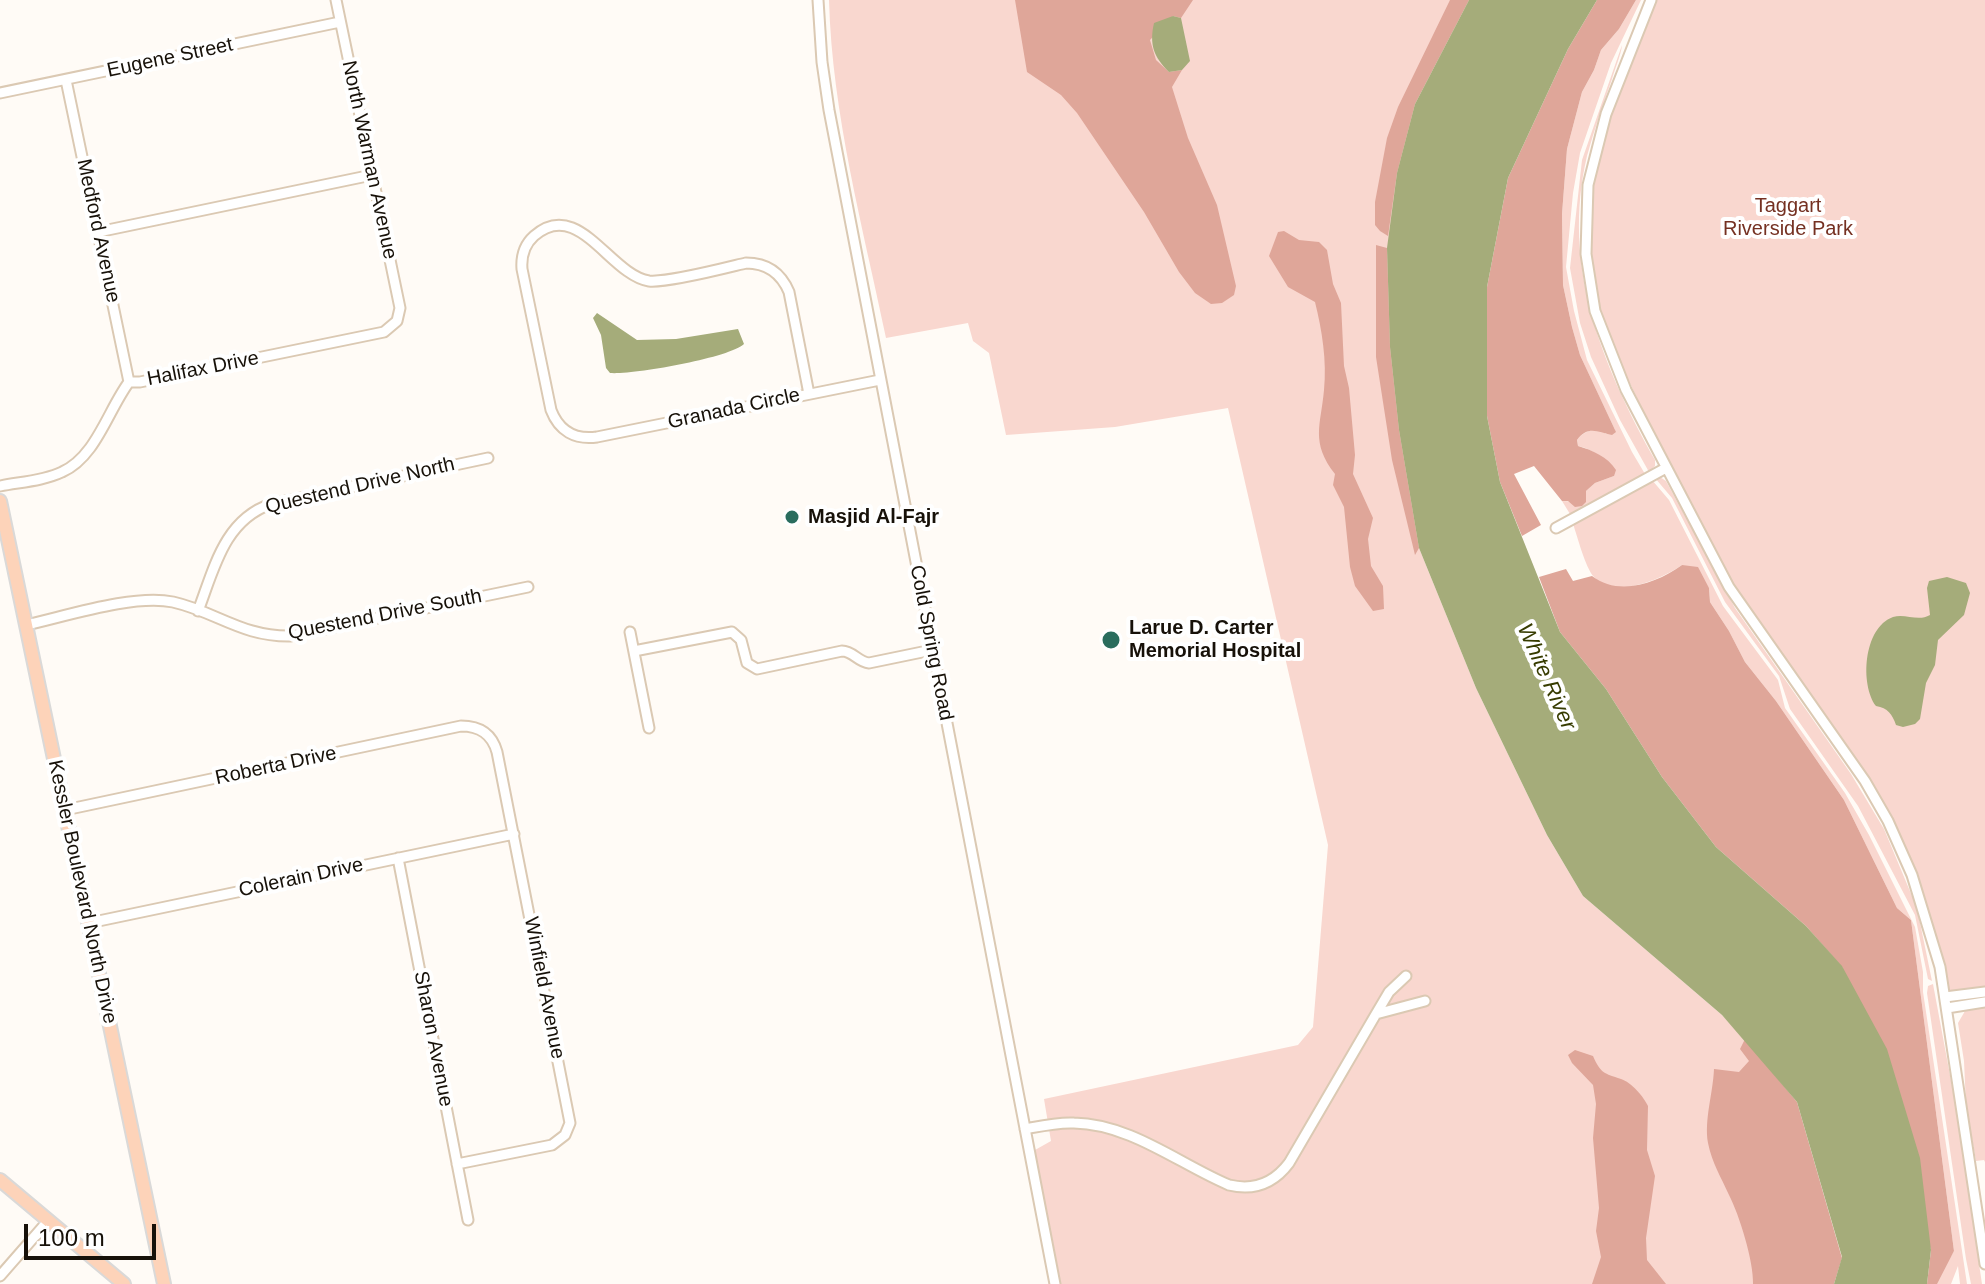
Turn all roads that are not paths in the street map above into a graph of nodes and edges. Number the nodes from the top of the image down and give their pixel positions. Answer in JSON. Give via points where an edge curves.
{"nodes":[{"id":1,"x":336,"y":0,"type":"edge"},
{"id":2,"x":818,"y":0,"type":"edge"},
{"id":3,"x":1651,"y":0,"type":"edge"},
{"id":4,"x":340,"y":22,"type":"junction"},
{"id":5,"x":66,"y":80,"type":"junction"},
{"id":6,"x":0,"y":93,"type":"edge"},
{"id":7,"x":372,"y":175,"type":"junction"},
{"id":8,"x":98,"y":232,"type":"junction"},
{"id":9,"x":398,"y":320,"type":"joint"},
{"id":10,"x":880,"y":380,"type":"junction"},
{"id":11,"x":129,"y":382,"type":"junction"},
{"id":12,"x":809,"y":394,"type":"junction"},
{"id":13,"x":488,"y":458,"type":"dead end"},
{"id":14,"x":1666,"y":468,"type":"junction"},
{"id":15,"x":0,"y":486,"type":"edge"},
{"id":16,"x":0,"y":501,"type":"edge"},
{"id":17,"x":1556,"y":528,"type":"dead end"},
{"id":18,"x":528,"y":587,"type":"dead end"},
{"id":19,"x":198,"y":611,"type":"junction"},
{"id":20,"x":26,"y":625,"type":"junction"},
{"id":21,"x":630,"y":632,"type":"dead end"},
{"id":22,"x":932,"y":650,"type":"junction"},
{"id":23,"x":634,"y":651,"type":"junction"},
{"id":24,"x":649,"y":728,"type":"dead end"},
{"id":25,"x":485,"y":732,"type":"joint"},
{"id":26,"x":65,"y":810,"type":"junction"},
{"id":27,"x":514,"y":834,"type":"junction"},
{"id":28,"x":398,"y":858,"type":"junction"},
{"id":29,"x":89,"y":923,"type":"junction"},
{"id":30,"x":1406,"y":976,"type":"dead end"},
{"id":31,"x":1985,"y":992,"type":"edge"},
{"id":32,"x":1945,"y":997,"type":"junction"},
{"id":33,"x":1425,"y":1001,"type":"dead end"},
{"id":34,"x":1985,"y":1002,"type":"edge"},
{"id":35,"x":1947,"y":1008,"type":"junction"},
{"id":36,"x":1376,"y":1014,"type":"junction"},
{"id":37,"x":1025,"y":1129,"type":"junction"},
{"id":38,"x":457,"y":1164,"type":"junction"},
{"id":39,"x":0,"y":1180,"type":"edge"},
{"id":40,"x":468,"y":1220,"type":"dead end"},
{"id":41,"x":48,"y":1221,"type":"junction"},
{"id":42,"x":1985,"y":1264,"type":"edge"},
{"id":43,"x":0,"y":1276,"type":"edge"},
{"id":44,"x":124,"y":1284,"type":"edge"},
{"id":45,"x":164,"y":1284,"type":"edge"},
{"id":46,"x":1055,"y":1284,"type":"edge"}],
"edges":[{"from":1,"to":4,"type":"street","name":"North Warman Avenue"},
{"from":2,"to":10,"type":"street","name":"Cold Spring Road","via":[[829,110]]},
{"from":3,"to":14,"type":"street","via":[[1598,141],[1588,185],[1586,254],[1591,295],[1612,360]]},
{"from":4,"to":5,"type":"street","name":"Eugene Street"},
{"from":4,"to":7,"type":"street","name":"North Warman Avenue"},
{"from":5,"to":6,"type":"street","name":"Eugene Street"},
{"from":5,"to":8,"type":"street","name":"Medford Avenue"},
{"from":7,"to":8,"type":"street"},
{"from":7,"to":9,"type":"street","name":"North Warman Avenue","via":[[400,308]]},
{"from":8,"to":11,"type":"street","name":"Medford Avenue"},
{"from":9,"to":11,"type":"street","name":"Halifax Drive","via":[[384,332]]},
{"from":10,"to":12,"type":"street","name":"Granada Circle"},
{"from":10,"to":22,"type":"street","name":"Cold Spring Road"},
{"from":11,"to":15,"type":"street","name":"Halifax Drive","via":[[76,463],[54,475]]},
{"from":12,"to":12,"type":"street","name":"Granada Circle","via":[[789,292],[771,269],[746,263],[648,280],[628,273],[572,228],[540,231],[527,245],[522,269],[551,410],[565,431],[587,438]]},
{"from":13,"to":19,"type":"street","name":"Questend Drive North","via":[[256,510],[227,539]]},
{"from":14,"to":17,"type":"street"},
{"from":14,"to":32,"type":"street","via":[[1734,594],[1883,813],[1924,909]]},
{"from":16,"to":20,"type":"main road","name":"Kessler Boulevard North Drive"},
{"from":18,"to":19,"type":"street","name":"Questend Drive South","via":[[291,636],[253,633]]},
{"from":19,"to":20,"type":"street","name":"Questend Drive South","via":[[144,601]]},
{"from":20,"to":26,"type":"main road","name":"Kessler Boulevard North Drive"},
{"from":21,"to":23,"type":"street"},
{"from":22,"to":23,"type":"street","via":[[869,663],[842,651],[757,669],[747,663],[741,640],[732,632]]},
{"from":22,"to":37,"type":"street","name":"Cold Spring Road"},
{"from":23,"to":24,"type":"street"},
{"from":25,"to":26,"type":"street","name":"Roberta Drive","via":[[461,726]]},
{"from":25,"to":27,"type":"street","name":"Winfield Avenue","via":[[496,748]]},
{"from":26,"to":29,"type":"main road","name":"Kessler Boulevard North Drive"},
{"from":27,"to":28,"type":"street","name":"Colerain Drive"},
{"from":27,"to":38,"type":"street","name":"Winfield Avenue","via":[[570,1123],[552,1145]]},
{"from":28,"to":29,"type":"street","name":"Colerain Drive"},
{"from":28,"to":38,"type":"street","name":"Sharon Avenue"},
{"from":29,"to":45,"type":"main road","name":"Kessler Boulevard North Drive"},
{"from":30,"to":36,"type":"street"},
{"from":31,"to":32,"type":"street"},
{"from":32,"to":35,"type":"street"},
{"from":33,"to":36,"type":"street"},
{"from":34,"to":35,"type":"street"},
{"from":35,"to":42,"type":"street"},
{"from":36,"to":37,"type":"street","via":[[1289,1163],[1261,1185],[1229,1185],[1144,1142],[1083,1124]]},
{"from":37,"to":46,"type":"street","name":"Cold Spring Road"},
{"from":38,"to":40,"type":"street","name":"Sharon Avenue"},
{"from":39,"to":41,"type":"main road"},
{"from":41,"to":43,"type":"street"},
{"from":41,"to":44,"type":"main road"}]}
